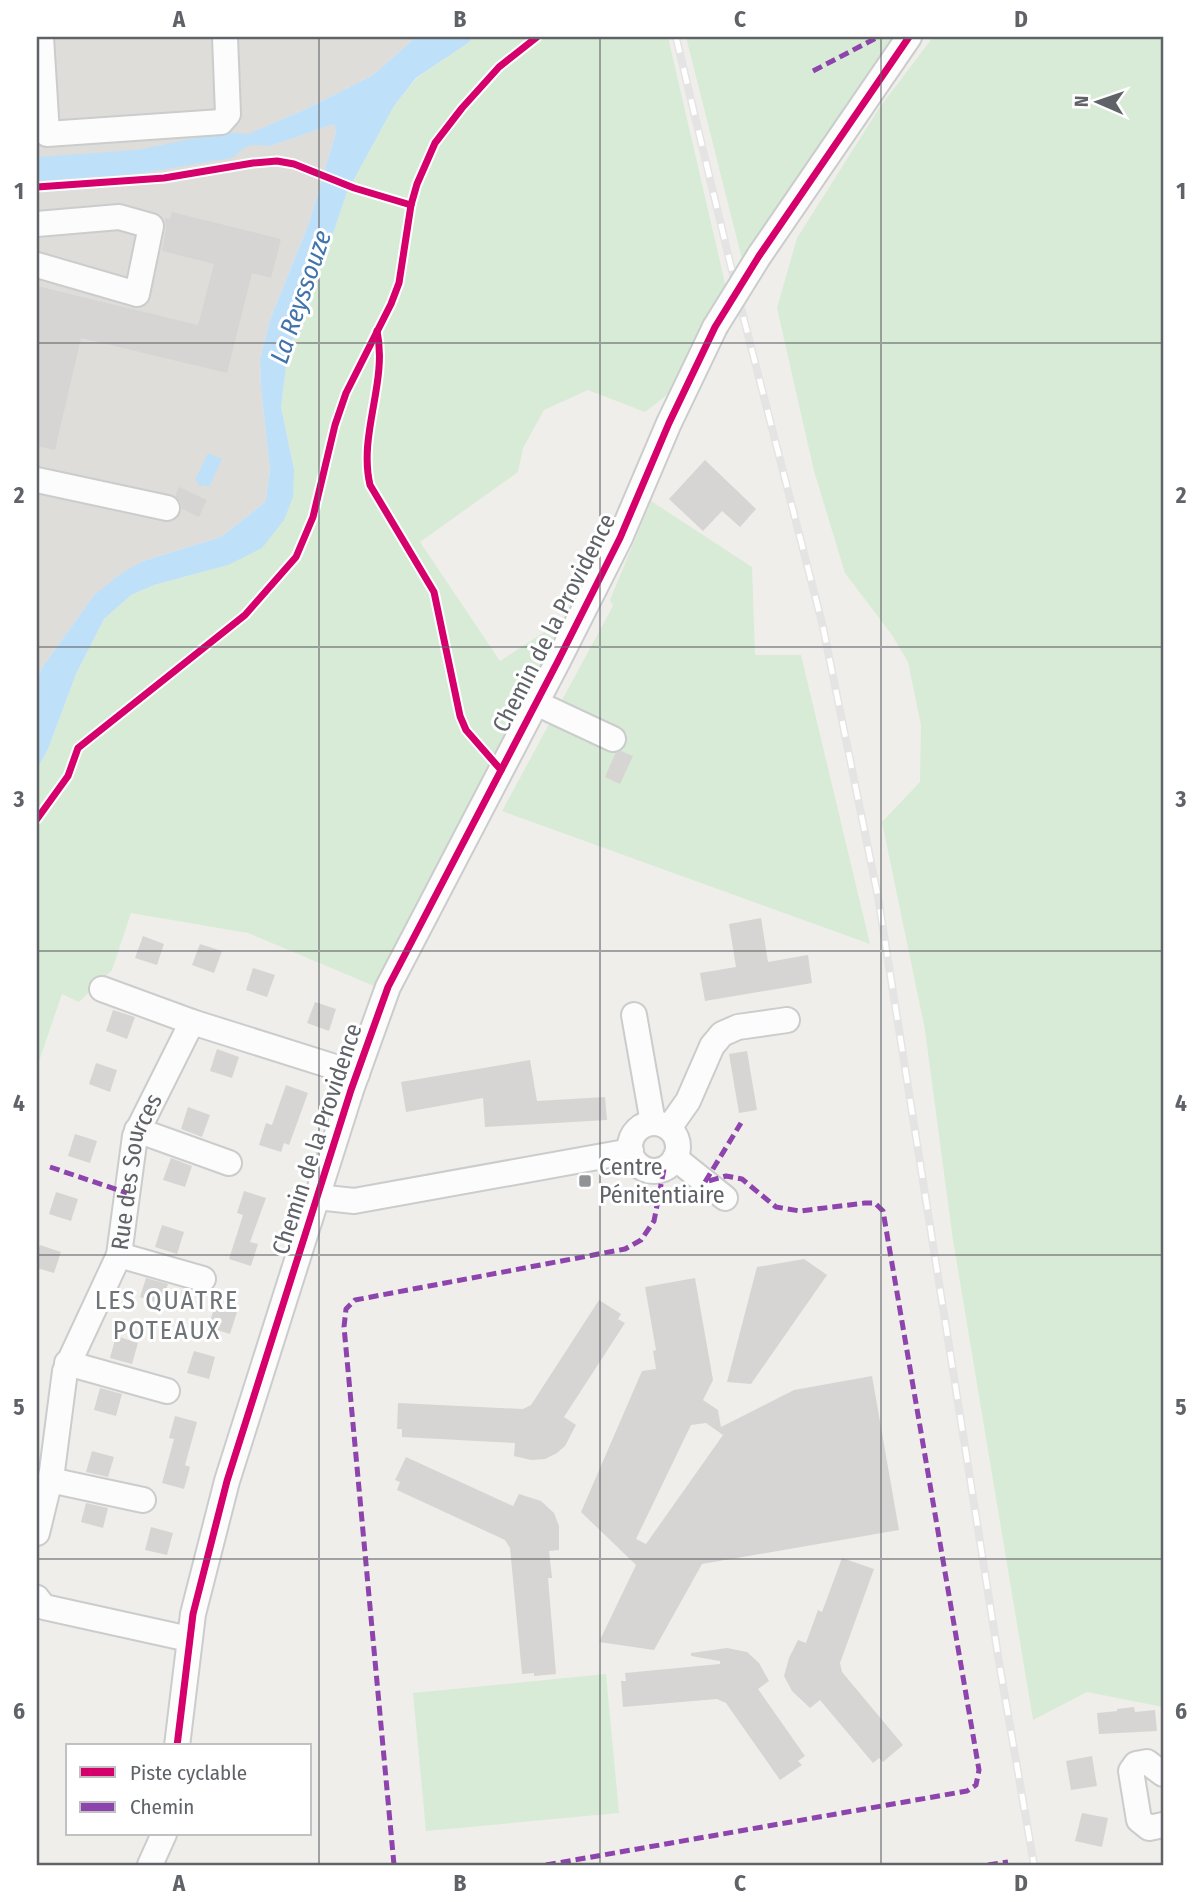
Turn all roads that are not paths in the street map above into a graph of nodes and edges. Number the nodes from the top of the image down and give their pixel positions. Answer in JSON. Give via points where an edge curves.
{"nodes":[{"id":1,"x":41,"y":37,"type":"edge"},
{"id":2,"x":225,"y":37,"type":"edge"},
{"id":3,"x":909,"y":37,"type":"edge"},
{"id":4,"x":37,"y":224,"type":"edge"},
{"id":5,"x":37,"y":265,"type":"edge"},
{"id":6,"x":37,"y":480,"type":"edge"},
{"id":7,"x":167,"y":508,"type":"dead end"},
{"id":8,"x":536,"y":703,"type":"junction"},
{"id":9,"x":613,"y":739,"type":"dead end"},
{"id":10,"x":102,"y":989,"type":"dead end"},
{"id":11,"x":634,"y":1015,"type":"dead end"},
{"id":12,"x":787,"y":1020,"type":"dead end"},
{"id":13,"x":192,"y":1022,"type":"junction"},
{"id":14,"x":357,"y":1074,"type":"junction"},
{"id":15,"x":661,"y":1126,"type":"junction"},
{"id":16,"x":137,"y":1130,"type":"junction"},
{"id":17,"x":631,"y":1151,"type":"junction"},
{"id":18,"x":675,"y":1158,"type":"junction"},
{"id":19,"x":229,"y":1163,"type":"dead end"},
{"id":20,"x":317,"y":1197,"type":"junction"},
{"id":21,"x":725,"y":1198,"type":"dead end"},
{"id":22,"x":119,"y":1255,"type":"junction"},
{"id":23,"x":203,"y":1279,"type":"dead end"},
{"id":24,"x":67,"y":1363,"type":"junction"},
{"id":25,"x":167,"y":1391,"type":"dead end"},
{"id":26,"x":50,"y":1480,"type":"junction"},
{"id":27,"x":144,"y":1500,"type":"dead end"},
{"id":28,"x":37,"y":1533,"type":"edge"},
{"id":29,"x":37,"y":1598,"type":"edge"},
{"id":30,"x":190,"y":1639,"type":"junction"},
{"id":31,"x":177,"y":1744,"type":"edge"},
{"id":32,"x":1163,"y":1774,"type":"edge"},
{"id":33,"x":1163,"y":1825,"type":"edge"},
{"id":34,"x":163,"y":1836,"type":"edge"},
{"id":35,"x":150,"y":1865,"type":"edge"}],
"edges":[{"from":1,"to":2,"type":"street","via":[[47,134],[222,122],[228,114]]},
{"from":3,"to":8,"type":"street","name":"Chemin de la Providence","bridge":true,"via":[[715,327],[620,538]]},
{"from":4,"to":5,"type":"street","via":[[119,217],[151,226],[137,294]]},
{"from":6,"to":7,"type":"street"},
{"from":8,"to":9,"type":"street"},
{"from":8,"to":14,"type":"street","name":"Chemin de la Providence","via":[[388,987]]},
{"from":10,"to":13,"type":"street"},
{"from":11,"to":15,"type":"street"},
{"from":12,"to":15,"type":"street","via":[[722,1034],[688,1101]]},
{"from":13,"to":14,"type":"street"},
{"from":13,"to":16,"type":"street","name":"Rue des Sources"},
{"from":14,"to":20,"type":"street","name":"Chemin de la Providence"},
{"from":15,"to":17,"type":"street","via":[[645,1125],[633,1135]]},
{"from":15,"to":18,"type":"street","via":[[678,1142]]},
{"from":16,"to":19,"type":"street"},
{"from":16,"to":22,"type":"street","name":"Rue des Sources"},
{"from":17,"to":18,"type":"street","via":[[637,1164],[650,1171],[664,1169]]},
{"from":17,"to":20,"type":"street","via":[[354,1201]]},
{"from":18,"to":21,"type":"street"},
{"from":20,"to":30,"type":"street","name":"Chemin de la Providence","via":[[227,1481]]},
{"from":22,"to":23,"type":"street"},
{"from":22,"to":24,"type":"street","name":"Rue des Sources"},
{"from":24,"to":25,"type":"street"},
{"from":24,"to":26,"type":"street","name":"Rue des Sources"},
{"from":26,"to":27,"type":"street"},
{"from":26,"to":28,"type":"street","name":"Rue des Sources"},
{"from":29,"to":30,"type":"street","via":[[44,1607]]},
{"from":30,"to":31,"type":"street","name":"Chemin de la Providence"},
{"from":32,"to":33,"type":"street","via":[[1147,1762],[1136,1764],[1131,1771],[1139,1820],[1149,1828]]},
{"from":34,"to":35,"type":"street"}]}
